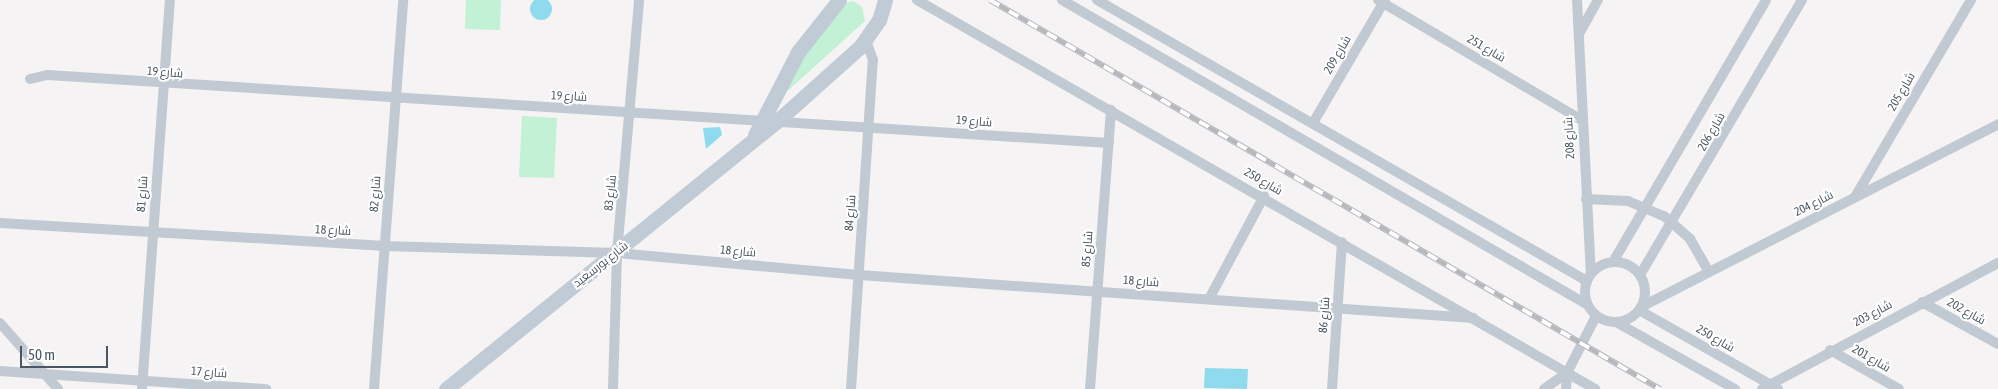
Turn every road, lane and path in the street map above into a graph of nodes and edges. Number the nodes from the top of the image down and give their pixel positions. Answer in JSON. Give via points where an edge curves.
{"nodes":[{"id":1,"x":170,"y":0,"type":"edge"},
{"id":2,"x":403,"y":0,"type":"edge"},
{"id":3,"x":639,"y":0,"type":"edge"},
{"id":4,"x":839,"y":0,"type":"edge"},
{"id":5,"x":885,"y":0,"type":"edge"},
{"id":6,"x":917,"y":0,"type":"edge"},
{"id":7,"x":1062,"y":0,"type":"edge"},
{"id":8,"x":1097,"y":0,"type":"edge"},
{"id":9,"x":1577,"y":0,"type":"edge"},
{"id":10,"x":1598,"y":0,"type":"edge"},
{"id":11,"x":1766,"y":0,"type":"edge"},
{"id":12,"x":1802,"y":0,"type":"edge"},
{"id":13,"x":1971,"y":0,"type":"edge"},
{"id":14,"x":1382,"y":1,"type":"edge"},
{"id":15,"x":1578,"y":35,"type":"junction"},
{"id":16,"x":866,"y":41,"type":"junction"},
{"id":17,"x":30,"y":79,"type":"dead end"},
{"id":18,"x":164,"y":86,"type":"junction"},
{"id":19,"x":396,"y":99,"type":"junction"},
{"id":20,"x":1111,"y":110,"type":"junction"},
{"id":21,"x":631,"y":113,"type":"junction"},
{"id":22,"x":1582,"y":120,"type":"junction"},
{"id":23,"x":769,"y":122,"type":"junction"},
{"id":24,"x":1313,"y":123,"type":"junction"},
{"id":25,"x":1998,"y":124,"type":"edge"},
{"id":26,"x":869,"y":128,"type":"junction"},
{"id":27,"x":1109,"y":143,"type":"junction"},
{"id":28,"x":1264,"y":196,"type":"junction"},
{"id":29,"x":1855,"y":198,"type":"junction"},
{"id":30,"x":1586,"y":199,"type":"junction"},
{"id":31,"x":1647,"y":207,"type":"junction"},
{"id":32,"x":0,"y":222,"type":"edge"},
{"id":33,"x":1674,"y":224,"type":"junction"},
{"id":34,"x":153,"y":233,"type":"junction"},
{"id":35,"x":1342,"y":242,"type":"junction"},
{"id":36,"x":385,"y":246,"type":"junction"},
{"id":37,"x":617,"y":253,"type":"junction"},
{"id":38,"x":1613,"y":262,"type":"junction"},
{"id":39,"x":1998,"y":263,"type":"edge"},
{"id":40,"x":1709,"y":272,"type":"junction"},
{"id":41,"x":859,"y":275,"type":"junction"},
{"id":42,"x":1640,"y":275,"type":"junction"},
{"id":43,"x":1589,"y":277,"type":"junction"},
{"id":44,"x":1098,"y":292,"type":"junction"},
{"id":45,"x":1209,"y":300,"type":"junction"},
{"id":46,"x":1922,"y":302,"type":"junction"},
{"id":47,"x":1588,"y":305,"type":"junction"},
{"id":48,"x":1338,"y":308,"type":"junction"},
{"id":49,"x":1640,"y":308,"type":"junction"},
{"id":50,"x":1596,"y":316,"type":"junction"},
{"id":51,"x":1473,"y":318,"type":"junction"},
{"id":52,"x":1616,"y":322,"type":"junction"},
{"id":53,"x":0,"y":324,"type":"edge"},
{"id":54,"x":1998,"y":344,"type":"edge"},
{"id":55,"x":1830,"y":350,"type":"junction"},
{"id":56,"x":0,"y":371,"type":"edge"},
{"id":57,"x":1567,"y":373,"type":"junction"},
{"id":58,"x":45,"y":374,"type":"junction"},
{"id":59,"x":142,"y":385,"type":"edge"},
{"id":60,"x":1764,"y":386,"type":"edge"},
{"id":61,"x":58,"y":389,"type":"edge"},
{"id":62,"x":266,"y":389,"type":"edge"},
{"id":63,"x":374,"y":389,"type":"edge"},
{"id":64,"x":446,"y":389,"type":"edge"},
{"id":65,"x":613,"y":389,"type":"edge"},
{"id":66,"x":851,"y":389,"type":"edge"},
{"id":67,"x":1090,"y":389,"type":"edge"},
{"id":68,"x":1332,"y":389,"type":"edge"},
{"id":69,"x":1544,"y":389,"type":"edge"},
{"id":70,"x":1566,"y":389,"type":"edge"},
{"id":71,"x":1595,"y":389,"type":"edge"},
{"id":72,"x":1735,"y":389,"type":"edge"},
{"id":73,"x":1778,"y":389,"type":"edge"},
{"id":74,"x":1899,"y":389,"type":"edge"}],
"edges":[{"from":1,"to":18,"type":"street","name":"شارع 81"},
{"from":2,"to":19,"type":"street","name":"شارع 82"},
{"from":3,"to":21,"type":"street","name":"شارع 83"},
{"from":4,"to":23,"type":"main road","name":"شارع بورسعيد","via":[[798,52]]},
{"from":5,"to":16,"type":"main road","name":"شارع بورسعيد"},
{"from":6,"to":20,"type":"street","name":"شارع 250"},
{"from":7,"to":47,"type":"street"},
{"from":8,"to":24,"type":"street"},
{"from":9,"to":15,"type":"street","name":"شارع 208"},
{"from":10,"to":15,"type":"street"},
{"from":11,"to":31,"type":"street","name":"شارع 206"},
{"from":12,"to":33,"type":"street","name":"شارع 206"},
{"from":13,"to":29,"type":"street","name":"شارع 205"},
{"from":14,"to":22,"type":"street","name":"شارع 251"},
{"from":14,"to":24,"type":"street","name":"شارع 209"},
{"from":15,"to":22,"type":"street","name":"شارع 208"},
{"from":16,"to":23,"type":"main road","name":"شارع بورسعيد"},
{"from":16,"to":26,"type":"street","name":"شارع 84","via":[[873,60]]},
{"from":17,"to":18,"type":"street","name":"شارع 19","via":[[48,75]]},
{"from":18,"to":19,"type":"street","name":"شارع 19"},
{"from":18,"to":34,"type":"street","name":"شارع 81"},
{"from":19,"to":21,"type":"street","name":"شارع 19"},
{"from":19,"to":36,"type":"street","name":"شارع 82"},
{"from":20,"to":27,"type":"street","name":"شارع 85"},
{"from":20,"to":28,"type":"street","name":"شارع 250"},
{"from":21,"to":23,"type":"street","name":"شارع 19"},
{"from":21,"to":37,"type":"street","name":"شارع 83"},
{"from":22,"to":30,"type":"street","name":"شارع 208"},
{"from":23,"to":26,"type":"street","name":"شارع 19"},
{"from":23,"to":37,"type":"main road","name":"شارع بورسعيد","via":[[754,139]]},
{"from":24,"to":43,"type":"street"},
{"from":25,"to":29,"type":"street","name":"شارع 204"},
{"from":26,"to":27,"type":"street","name":"شارع 19"},
{"from":26,"to":41,"type":"street","name":"شارع 84"},
{"from":27,"to":44,"type":"street","name":"شارع 85"},
{"from":28,"to":35,"type":"street","name":"شارع 250"},
{"from":28,"to":45,"type":"street"},
{"from":29,"to":40,"type":"street","name":"شارع 204"},
{"from":30,"to":31,"type":"street","via":[[1606,198]]},
{"from":30,"to":43,"type":"street","name":"شارع 208"},
{"from":31,"to":33,"type":"street"},
{"from":31,"to":38,"type":"street","name":"شارع 206"},
{"from":32,"to":34,"type":"street","name":"شارع 18"},
{"from":33,"to":40,"type":"street","via":[[1690,239]]},
{"from":33,"to":42,"type":"street","name":"شارع 206"},
{"from":34,"to":36,"type":"street","name":"شارع 18"},
{"from":34,"to":59,"type":"street","name":"شارع 81"},
{"from":35,"to":48,"type":"street","name":"شارع 86"},
{"from":35,"to":51,"type":"street","name":"شارع 250"},
{"from":36,"to":37,"type":"street","name":"شارع 18"},
{"from":36,"to":63,"type":"street","name":"شارع 82"},
{"from":37,"to":41,"type":"street","name":"شارع 18"},
{"from":37,"to":64,"type":"main road","name":"شارع بورسعيد"},
{"from":37,"to":65,"type":"street","name":"شارع 83"},
{"from":38,"to":42,"type":"street","via":[[1628,264]]},
{"from":38,"to":43,"type":"street"},
{"from":39,"to":46,"type":"street","name":"شارع 203"},
{"from":40,"to":49,"type":"street","name":"شارع 204"},
{"from":41,"to":44,"type":"street","name":"شارع 18"},
{"from":41,"to":66,"type":"street","name":"شارع 84"},
{"from":42,"to":49,"type":"street","via":[[1645,294]]},
{"from":43,"to":47,"type":"street"},
{"from":44,"to":45,"type":"street","name":"شارع 18"},
{"from":44,"to":67,"type":"street","name":"شارع 85"},
{"from":45,"to":48,"type":"street","name":"شارع 18"},
{"from":46,"to":54,"type":"street","name":"شارع 202"},
{"from":46,"to":55,"type":"street","name":"شارع 203"},
{"from":47,"to":50,"type":"street"},
{"from":48,"to":51,"type":"street","name":"شارع 18"},
{"from":48,"to":68,"type":"street","name":"شارع 86"},
{"from":49,"to":52,"type":"street"},
{"from":49,"to":60,"type":"street","name":"شارع 250"},
{"from":50,"to":52,"type":"street"},
{"from":50,"to":57,"type":"street"},
{"from":51,"to":57,"type":"street","name":"شارع 250"},
{"from":52,"to":72,"type":"street"},
{"from":53,"to":58,"type":"street"},
{"from":55,"to":60,"type":"street","name":"شارع 203"},
{"from":55,"to":74,"type":"street","name":"شارع 201"},
{"from":56,"to":58,"type":"street","name":"شارع 17"},
{"from":57,"to":69,"type":"street"},
{"from":57,"to":70,"type":"street"},
{"from":57,"to":71,"type":"street","name":"شارع 250"},
{"from":58,"to":59,"type":"street","name":"شارع 17"},
{"from":58,"to":61,"type":"street"},
{"from":59,"to":62,"type":"street","name":"شارع 17"},
{"from":60,"to":73,"type":"street","name":"شارع 250"}]}
